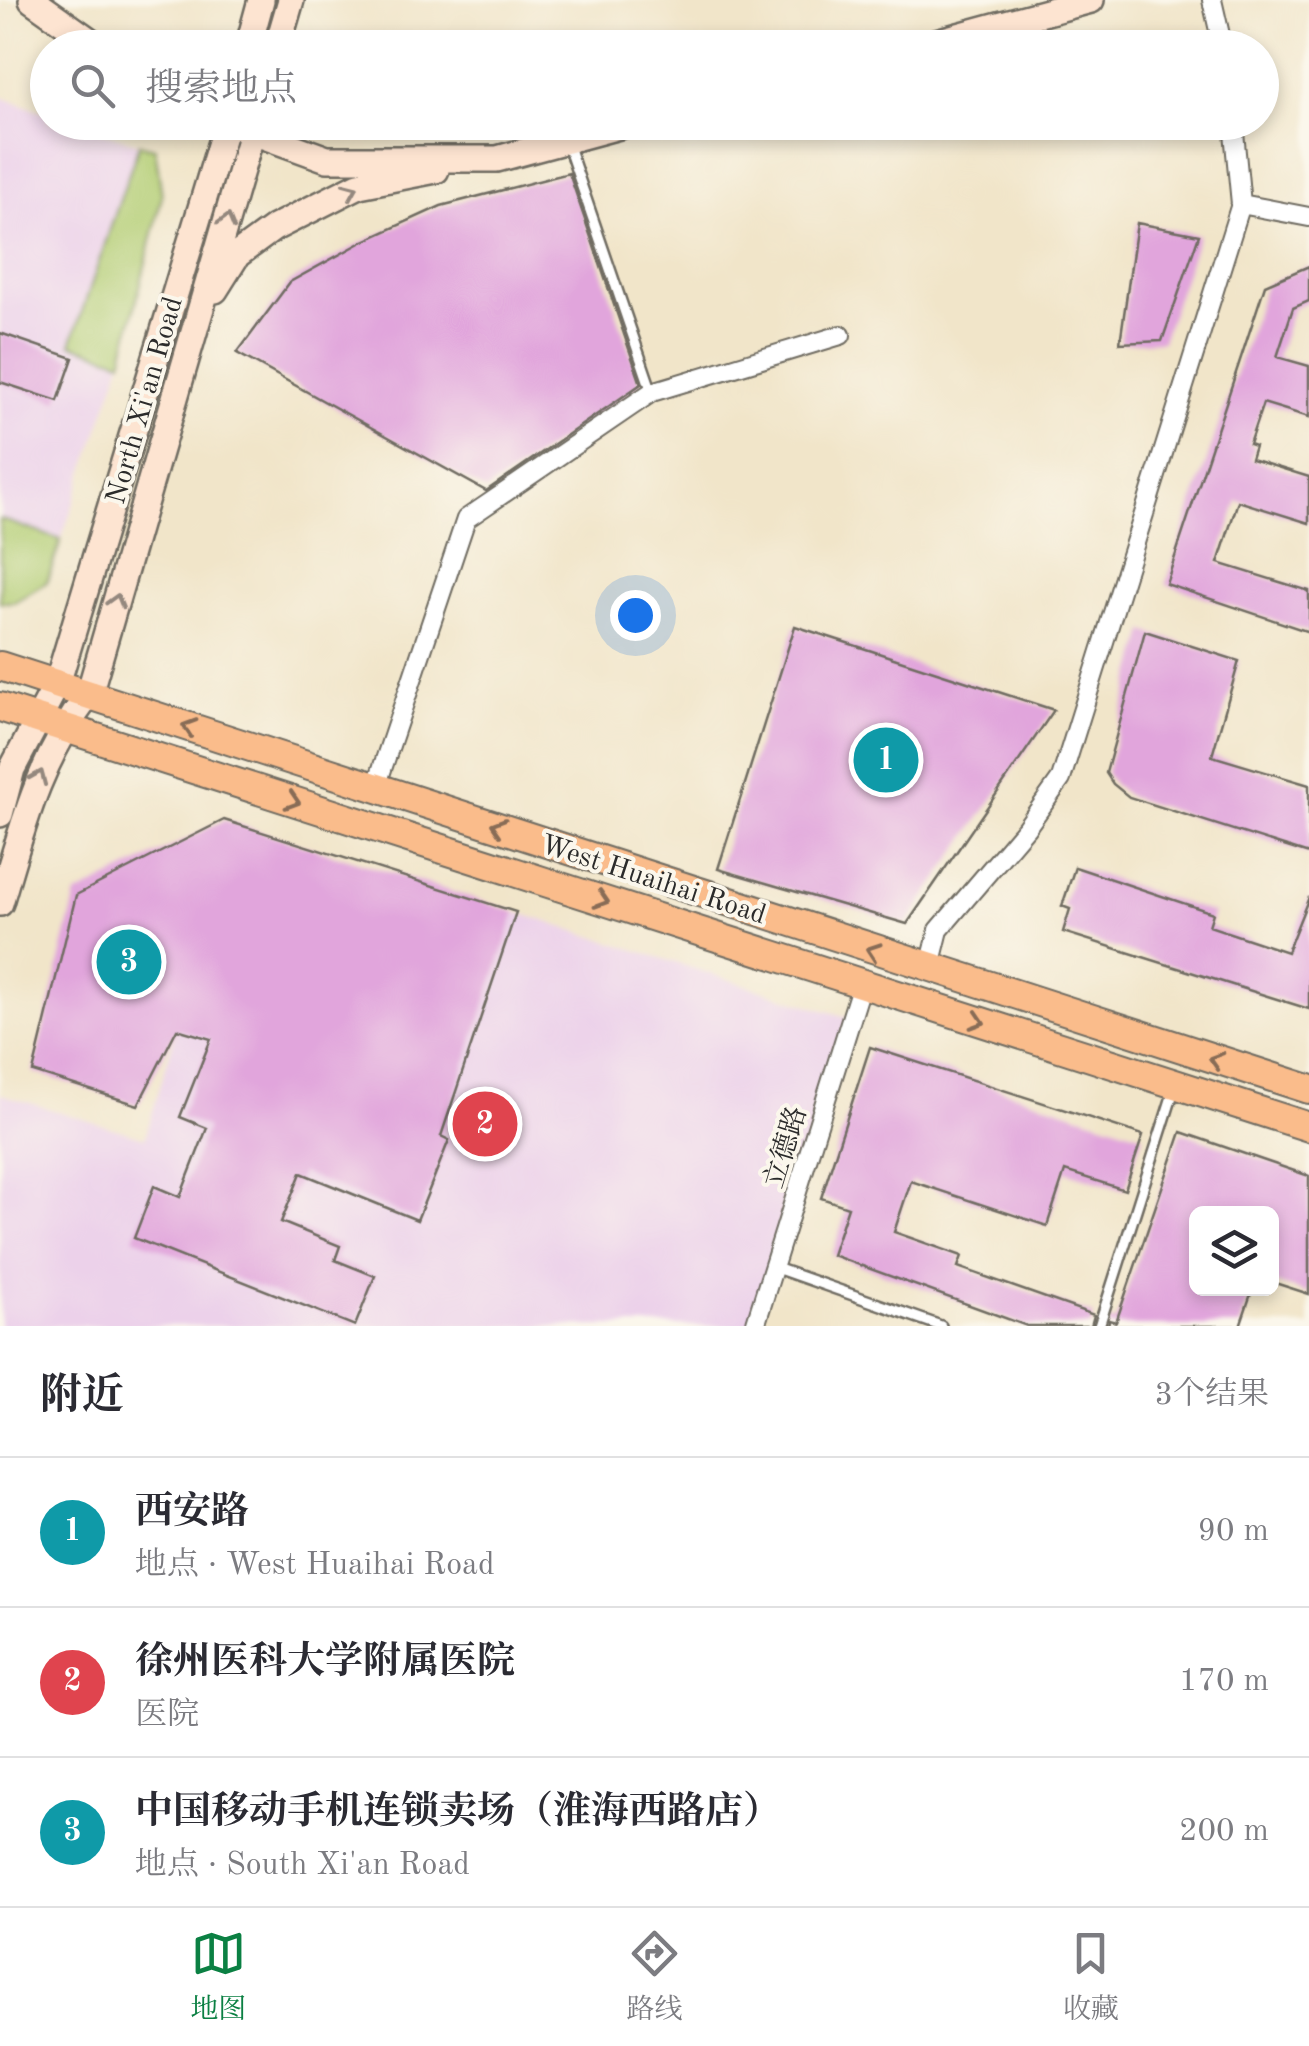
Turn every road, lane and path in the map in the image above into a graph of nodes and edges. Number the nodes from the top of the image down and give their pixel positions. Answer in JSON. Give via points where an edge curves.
{"nodes":[{"id":1,"x":32,"y":0,"type":"edge"},
{"id":2,"x":262,"y":0,"type":"edge"},
{"id":3,"x":290,"y":0,"type":"edge"},
{"id":4,"x":1091,"y":0,"type":"edge"},
{"id":5,"x":1212,"y":0,"type":"edge"},
{"id":6,"x":74,"y":30,"type":"edge"},
{"id":7,"x":253,"y":30,"type":"edge"},
{"id":8,"x":282,"y":30,"type":"edge"},
{"id":9,"x":980,"y":30,"type":"edge"},
{"id":10,"x":1218,"y":30,"type":"edge"},
{"id":11,"x":222,"y":140,"type":"edge"},
{"id":12,"x":250,"y":140,"type":"edge"},
{"id":13,"x":284,"y":140,"type":"edge"},
{"id":14,"x":570,"y":140,"type":"edge"},
{"id":15,"x":1235,"y":140,"type":"edge"},
{"id":16,"x":566,"y":141,"type":"junction"},
{"id":17,"x":497,"y":158,"type":"junction"},
{"id":18,"x":1241,"y":204,"type":"junction"},
{"id":19,"x":1309,"y":217,"type":"edge"},
{"id":20,"x":200,"y":315,"type":"junction"},
{"id":21,"x":841,"y":335,"type":"dead end"},
{"id":22,"x":652,"y":392,"type":"junction"},
{"id":23,"x":0,"y":666,"type":"edge"},
{"id":24,"x":57,"y":684,"type":"junction"},
{"id":25,"x":89,"y":694,"type":"junction"},
{"id":26,"x":0,"y":707,"type":"edge"},
{"id":27,"x":36,"y":718,"type":"junction"},
{"id":28,"x":64,"y":727,"type":"junction"},
{"id":29,"x":376,"y":787,"type":"junction"},
{"id":30,"x":0,"y":814,"type":"edge"},
{"id":31,"x":0,"y":903,"type":"edge"},
{"id":32,"x":929,"y":970,"type":"junction"},
{"id":33,"x":862,"y":984,"type":"junction"},
{"id":34,"x":1176,"y":1084,"type":"junction"},
{"id":35,"x":1309,"y":1089,"type":"edge"},
{"id":36,"x":1309,"y":1127,"type":"edge"},
{"id":37,"x":776,"y":1268,"type":"junction"},
{"id":38,"x":755,"y":1326,"type":"edge"},
{"id":39,"x":941,"y":1326,"type":"edge"},
{"id":40,"x":1098,"y":1326,"type":"edge"}],
"edges":[{"from":1,"to":6,"type":"main road"},
{"from":2,"to":7,"type":"main road"},
{"from":3,"to":8,"type":"main road"},
{"from":4,"to":9,"type":"main road"},
{"from":5,"to":10,"type":"street"},
{"from":11,"to":24,"type":"main road","name":"North Xi'an Road"},
{"from":20,"to":12,"type":"main road","name":"North Xi'an Road","one_way":true},
{"from":13,"to":17,"type":"main road","via":[[327,159]]},
{"from":14,"to":16,"type":"main road"},
{"from":15,"to":18,"type":"street"},
{"from":16,"to":17,"type":"main road"},
{"from":16,"to":22,"type":"lane"},
{"from":20,"to":17,"type":"main road","one_way":true,"via":[[237,255],[274,228],[359,184]]},
{"from":18,"to":19,"type":"street"},
{"from":18,"to":32,"type":"street","via":[[1061,779],[939,930]]},
{"from":25,"to":20,"type":"main road","name":"North Xi'an Road","one_way":true},
{"from":21,"to":22,"type":"street"},
{"from":22,"to":29,"type":"street","via":[[466,519]]},
{"from":23,"to":24,"type":"main road","name":"West Huaihai Road"},
{"from":24,"to":25,"type":"main road","name":"West Huaihai Road"},
{"from":24,"to":27,"type":"main road","name":"North Xi'an Road"},
{"from":25,"to":28,"type":"main road"},
{"from":29,"to":25,"type":"main road","name":"West Huaihai Road","one_way":true},
{"from":26,"to":27,"type":"main road","name":"West Huaihai Road"},
{"from":27,"to":28,"type":"main road","name":"West Huaihai Road"},
{"from":27,"to":30,"type":"main road","name":"North Xi'an Road"},
{"from":31,"to":28,"type":"main road","one_way":true,"via":[[37,778]]},
{"from":28,"to":33,"type":"main road","name":"West Huaihai Road","one_way":true},
{"from":32,"to":29,"type":"main road","name":"West Huaihai Road","one_way":true},
{"from":35,"to":32,"type":"main road","name":"West Huaihai Road","one_way":true},
{"from":33,"to":34,"type":"main road","name":"West Huaihai Road","one_way":true},
{"from":33,"to":37,"type":"street","name":"立德路"},
{"from":34,"to":36,"type":"main road","name":"West Huaihai Road"},
{"from":34,"to":40,"type":"lane"},
{"from":37,"to":38,"type":"street","name":"立德路"},
{"from":37,"to":39,"type":"lane"}]}
